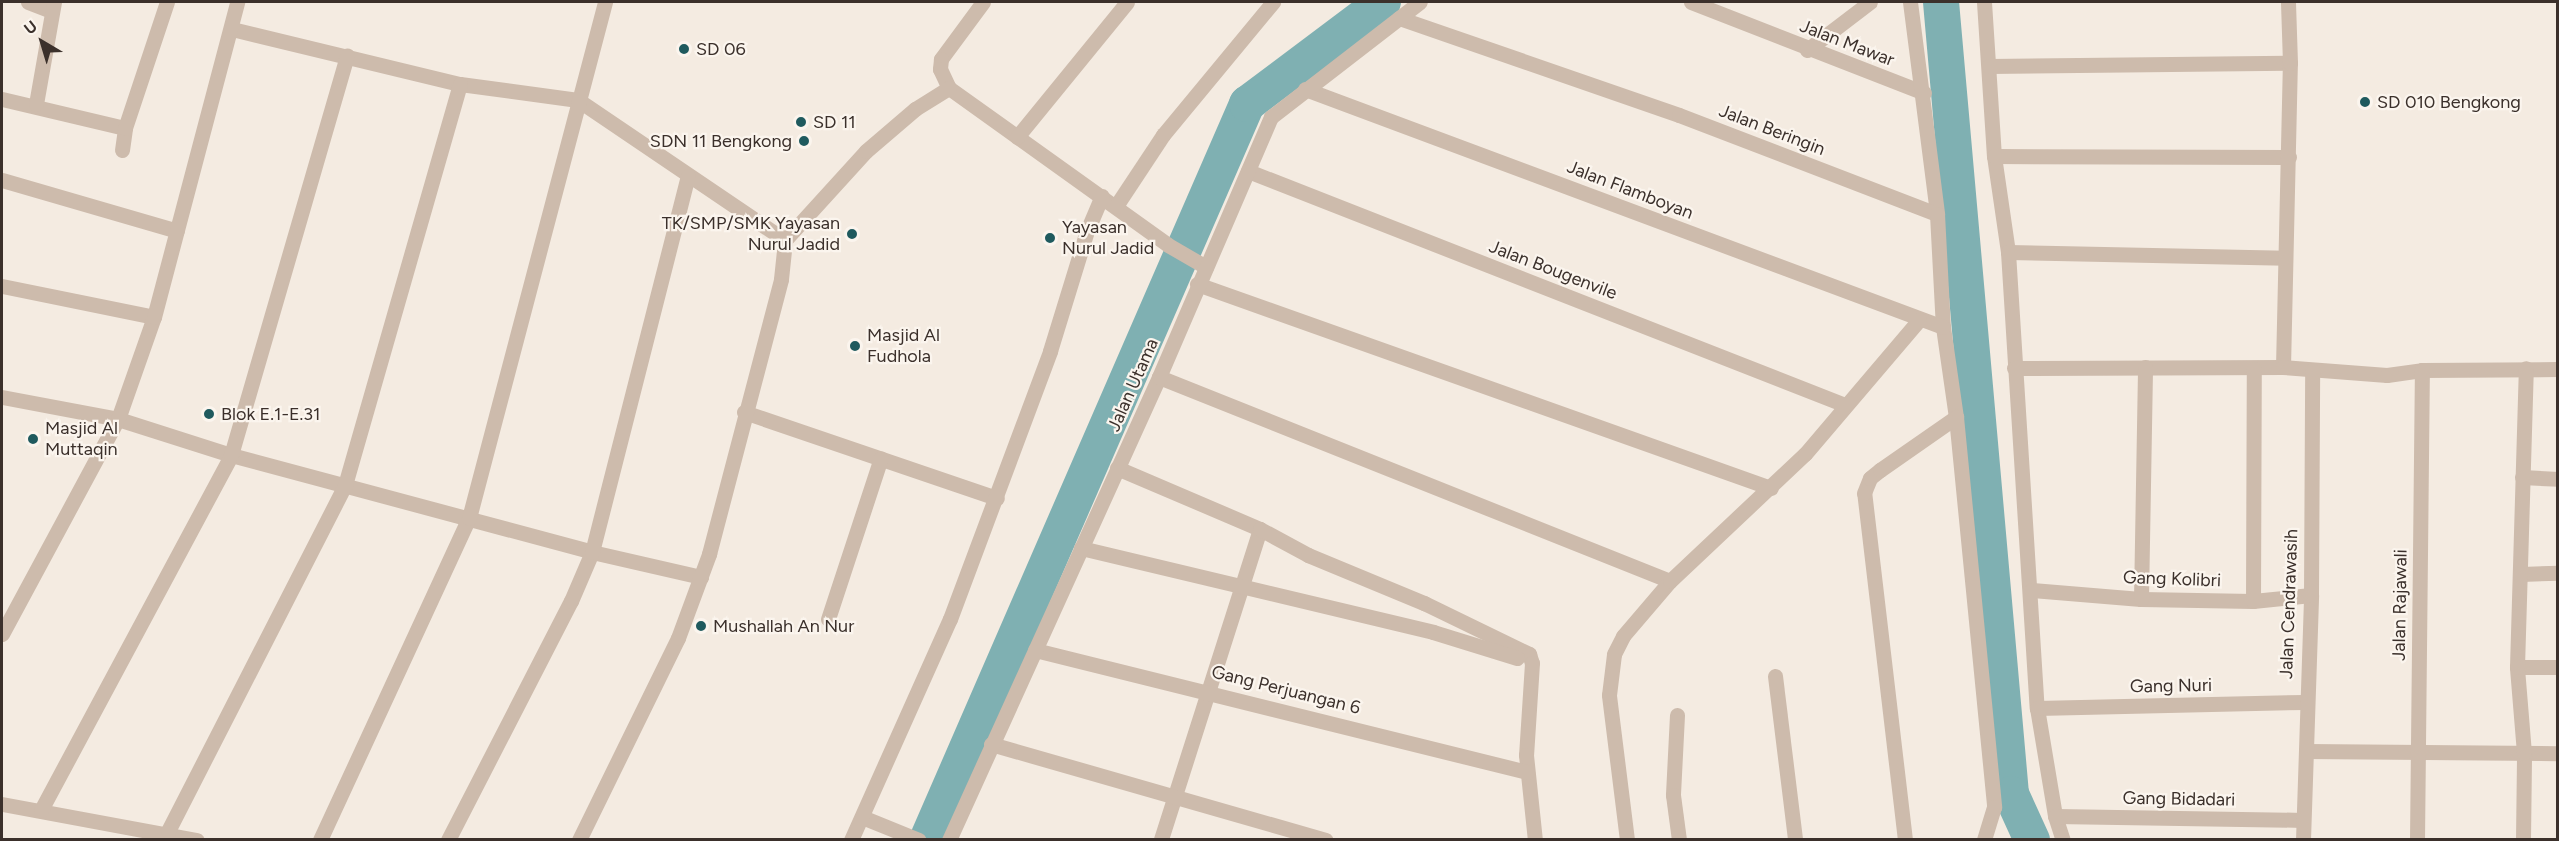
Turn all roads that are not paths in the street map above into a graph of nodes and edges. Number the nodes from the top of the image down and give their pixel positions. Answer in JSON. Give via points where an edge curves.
{"nodes":[{"id":1,"x":28,"y":2,"type":"edge"},
{"id":2,"x":166,"y":2,"type":"edge"},
{"id":3,"x":237,"y":2,"type":"edge"},
{"id":4,"x":605,"y":2,"type":"edge"},
{"id":5,"x":983,"y":2,"type":"edge"},
{"id":6,"x":1127,"y":2,"type":"edge"},
{"id":7,"x":1273,"y":2,"type":"edge"},
{"id":8,"x":1420,"y":2,"type":"edge"},
{"id":9,"x":1691,"y":2,"type":"edge"},
{"id":10,"x":1730,"y":2,"type":"edge"},
{"id":11,"x":1870,"y":2,"type":"edge"},
{"id":12,"x":1911,"y":2,"type":"edge"},
{"id":13,"x":1984,"y":2,"type":"edge"},
{"id":14,"x":2288,"y":2,"type":"edge"},
{"id":15,"x":52,"y":6,"type":"edge"},
{"id":16,"x":1717,"y":11,"type":"junction"},
{"id":17,"x":1399,"y":18,"type":"junction"},
{"id":18,"x":232,"y":29,"type":"junction"},
{"id":19,"x":1807,"y":50,"type":"junction"},
{"id":20,"x":347,"y":55,"type":"junction"},
{"id":21,"x":2290,"y":63,"type":"junction"},
{"id":22,"x":1989,"y":66,"type":"junction"},
{"id":23,"x":460,"y":84,"type":"junction"},
{"id":24,"x":949,"y":88,"type":"junction"},
{"id":25,"x":1305,"y":89,"type":"junction"},
{"id":26,"x":1924,"y":93,"type":"junction"},
{"id":27,"x":2,"y":99,"type":"edge"},
{"id":28,"x":578,"y":100,"type":"junction"},
{"id":29,"x":36,"y":104,"type":"junction"},
{"id":30,"x":125,"y":128,"type":"junction"},
{"id":31,"x":1017,"y":137,"type":"junction"},
{"id":32,"x":122,"y":150,"type":"dead end"},
{"id":33,"x":1994,"y":156,"type":"junction"},
{"id":34,"x":2289,"y":158,"type":"junction"},
{"id":35,"x":1248,"y":171,"type":"junction"},
{"id":36,"x":688,"y":176,"type":"junction"},
{"id":37,"x":2,"y":180,"type":"edge"},
{"id":38,"x":1102,"y":196,"type":"junction"},
{"id":39,"x":1116,"y":206,"type":"junction"},
{"id":40,"x":1938,"y":214,"type":"junction"},
{"id":41,"x":177,"y":231,"type":"junction"},
{"id":42,"x":785,"y":240,"type":"junction"},
{"id":43,"x":2008,"y":252,"type":"junction"},
{"id":44,"x":2285,"y":258,"type":"junction"},
{"id":45,"x":1200,"y":263,"type":"junction"},
{"id":46,"x":1197,"y":284,"type":"junction"},
{"id":47,"x":2,"y":286,"type":"edge"},
{"id":48,"x":154,"y":317,"type":"junction"},
{"id":49,"x":1919,"y":320,"type":"junction"},
{"id":50,"x":1943,"y":327,"type":"junction"},
{"id":51,"x":2145,"y":367,"type":"junction"},
{"id":52,"x":2283,"y":367,"type":"junction"},
{"id":53,"x":2014,"y":368,"type":"junction"},
{"id":54,"x":2526,"y":368,"type":"junction"},
{"id":55,"x":2254,"y":369,"type":"junction"},
{"id":56,"x":2558,"y":369,"type":"edge"},
{"id":57,"x":2312,"y":370,"type":"junction"},
{"id":58,"x":2422,"y":370,"type":"junction"},
{"id":59,"x":1159,"y":377,"type":"junction"},
{"id":60,"x":2,"y":397,"type":"edge"},
{"id":61,"x":1845,"y":405,"type":"junction"},
{"id":62,"x":744,"y":412,"type":"junction"},
{"id":63,"x":1956,"y":417,"type":"junction"},
{"id":64,"x":118,"y":419,"type":"junction"},
{"id":65,"x":231,"y":455,"type":"junction"},
{"id":66,"x":881,"y":458,"type":"junction"},
{"id":67,"x":1117,"y":468,"type":"junction"},
{"id":68,"x":2522,"y":477,"type":"junction"},
{"id":69,"x":2558,"y":479,"type":"edge"},
{"id":70,"x":345,"y":485,"type":"junction"},
{"id":71,"x":1771,"y":489,"type":"junction"},
{"id":72,"x":997,"y":498,"type":"junction"},
{"id":73,"x":469,"y":518,"type":"junction"},
{"id":74,"x":1260,"y":529,"type":"junction"},
{"id":75,"x":1081,"y":548,"type":"junction"},
{"id":76,"x":592,"y":552,"type":"junction"},
{"id":77,"x":2558,"y":573,"type":"edge"},
{"id":78,"x":2521,"y":574,"type":"junction"},
{"id":79,"x":701,"y":577,"type":"junction"},
{"id":80,"x":1670,"y":580,"type":"junction"},
{"id":81,"x":1240,"y":589,"type":"junction"},
{"id":82,"x":2032,"y":590,"type":"junction"},
{"id":83,"x":2311,"y":595,"type":"junction"},
{"id":84,"x":2141,"y":599,"type":"junction"},
{"id":85,"x":2253,"y":601,"type":"junction"},
{"id":86,"x":828,"y":619,"type":"dead end"},
{"id":87,"x":2,"y":634,"type":"edge"},
{"id":88,"x":1035,"y":650,"type":"junction"},
{"id":89,"x":1532,"y":663,"type":"junction"},
{"id":90,"x":2558,"y":667,"type":"edge"},
{"id":91,"x":2517,"y":668,"type":"junction"},
{"id":92,"x":1774,"y":676,"type":"dead end"},
{"id":93,"x":1209,"y":691,"type":"junction"},
{"id":94,"x":2305,"y":702,"type":"junction"},
{"id":95,"x":2037,"y":708,"type":"junction"},
{"id":96,"x":1677,"y":715,"type":"dead end"},
{"id":97,"x":991,"y":744,"type":"junction"},
{"id":98,"x":2306,"y":751,"type":"junction"},
{"id":99,"x":2417,"y":752,"type":"junction"},
{"id":100,"x":2524,"y":753,"type":"junction"},
{"id":101,"x":2558,"y":753,"type":"edge"},
{"id":102,"x":1527,"y":772,"type":"junction"},
{"id":103,"x":1173,"y":797,"type":"junction"},
{"id":104,"x":2,"y":804,"type":"edge"},
{"id":105,"x":41,"y":810,"type":"junction"},
{"id":106,"x":2055,"y":816,"type":"junction"},
{"id":107,"x":862,"y":817,"type":"junction"},
{"id":108,"x":2302,"y":820,"type":"junction"},
{"id":109,"x":168,"y":831,"type":"junction"},
{"id":110,"x":197,"y":840,"type":"edge"},
{"id":111,"x":320,"y":840,"type":"edge"},
{"id":112,"x":448,"y":840,"type":"edge"},
{"id":113,"x":579,"y":840,"type":"edge"},
{"id":114,"x":852,"y":840,"type":"edge"},
{"id":115,"x":919,"y":840,"type":"edge"},
{"id":116,"x":949,"y":840,"type":"edge"},
{"id":117,"x":1161,"y":840,"type":"edge"},
{"id":118,"x":1325,"y":840,"type":"edge"},
{"id":119,"x":1535,"y":840,"type":"edge"},
{"id":120,"x":1627,"y":840,"type":"edge"},
{"id":121,"x":1680,"y":840,"type":"edge"},
{"id":122,"x":1795,"y":840,"type":"edge"},
{"id":123,"x":1905,"y":840,"type":"edge"},
{"id":124,"x":1984,"y":840,"type":"edge"},
{"id":125,"x":2063,"y":840,"type":"edge"},
{"id":126,"x":2303,"y":840,"type":"edge"},
{"id":127,"x":2417,"y":840,"type":"edge"},
{"id":128,"x":2523,"y":840,"type":"edge"}],
"edges":[{"from":1,"to":15,"type":"street"},
{"from":2,"to":30,"type":"street"},
{"from":3,"to":18,"type":"street"},
{"from":4,"to":28,"type":"street"},
{"from":5,"to":24,"type":"street","via":[[941,58],[940,69]]},
{"from":6,"to":31,"type":"street"},
{"from":7,"to":39,"type":"street","via":[[1163,135]]},
{"from":8,"to":17,"type":"street","name":"Jalan Utama"},
{"from":9,"to":16,"type":"street","name":"Jalan Mawar"},
{"from":10,"to":16,"type":"street"},
{"from":11,"to":19,"type":"street"},
{"from":12,"to":26,"type":"street"},
{"from":13,"to":22,"type":"street"},
{"from":14,"to":21,"type":"street"},
{"from":15,"to":29,"type":"street"},
{"from":16,"to":19,"type":"street","name":"Jalan Mawar"},
{"from":17,"to":25,"type":"street","name":"Jalan Utama"},
{"from":17,"to":40,"type":"street","name":"Jalan Beringin","via":[[1679,115]]},
{"from":18,"to":20,"type":"street"},
{"from":18,"to":41,"type":"street"},
{"from":19,"to":26,"type":"street","name":"Jalan Mawar"},
{"from":20,"to":23,"type":"street"},
{"from":20,"to":65,"type":"street"},
{"from":21,"to":22,"type":"street"},
{"from":21,"to":34,"type":"street"},
{"from":22,"to":33,"type":"street"},
{"from":23,"to":28,"type":"street"},
{"from":23,"to":70,"type":"street"},
{"from":24,"to":31,"type":"street"},
{"from":24,"to":42,"type":"street","via":[[915,109],[866,151]]},
{"from":25,"to":35,"type":"street","name":"Jalan Utama","via":[[1271,117]]},
{"from":25,"to":49,"type":"street","name":"Jalan Flamboyan"},
{"from":26,"to":40,"type":"street"},
{"from":27,"to":29,"type":"street"},
{"from":28,"to":36,"type":"street"},
{"from":28,"to":73,"type":"street"},
{"from":29,"to":30,"type":"street"},
{"from":30,"to":32,"type":"street"},
{"from":31,"to":38,"type":"street"},
{"from":33,"to":34,"type":"street"},
{"from":33,"to":43,"type":"street"},
{"from":34,"to":44,"type":"street"},
{"from":35,"to":45,"type":"street","name":"Jalan Utama"},
{"from":35,"to":61,"type":"street","name":"Jalan Bougenvile"},
{"from":36,"to":42,"type":"street"},
{"from":36,"to":76,"type":"street"},
{"from":37,"to":41,"type":"street"},
{"from":38,"to":39,"type":"street"},
{"from":38,"to":72,"type":"street"},
{"from":39,"to":45,"type":"street","via":[[1168,245]]},
{"from":40,"to":50,"type":"street"},
{"from":41,"to":48,"type":"street"},
{"from":42,"to":62,"type":"street","via":[[780,279]]},
{"from":43,"to":44,"type":"street"},
{"from":43,"to":53,"type":"street"},
{"from":44,"to":52,"type":"street"},
{"from":45,"to":46,"type":"street","name":"Jalan Utama"},
{"from":46,"to":59,"type":"street","name":"Jalan Utama"},
{"from":46,"to":71,"type":"street"},
{"from":47,"to":48,"type":"street"},
{"from":48,"to":64,"type":"street"},
{"from":49,"to":50,"type":"street","name":"Jalan Flamboyan"},
{"from":49,"to":61,"type":"street"},
{"from":50,"to":63,"type":"street"},
{"from":51,"to":53,"type":"street"},
{"from":51,"to":55,"type":"street"},
{"from":51,"to":84,"type":"street"},
{"from":52,"to":55,"type":"street"},
{"from":52,"to":57,"type":"street"},
{"from":53,"to":82,"type":"street"},
{"from":54,"to":56,"type":"street"},
{"from":54,"to":58,"type":"street"},
{"from":54,"to":68,"type":"street"},
{"from":55,"to":85,"type":"street"},
{"from":57,"to":58,"type":"street","via":[[2387,375]]},
{"from":57,"to":83,"type":"street","name":"Jalan Cendrawasih"},
{"from":58,"to":99,"type":"street","name":"Jalan Rajawali"},
{"from":59,"to":67,"type":"street","name":"Jalan Utama"},
{"from":59,"to":80,"type":"street"},
{"from":60,"to":64,"type":"street"},
{"from":61,"to":71,"type":"street"},
{"from":62,"to":66,"type":"street"},
{"from":62,"to":79,"type":"street"},
{"from":63,"to":123,"type":"street","via":[[1870,478],[1864,493]]},
{"from":63,"to":124,"type":"street","via":[[1994,807]]},
{"from":64,"to":65,"type":"street"},
{"from":64,"to":87,"type":"street"},
{"from":65,"to":70,"type":"street"},
{"from":65,"to":105,"type":"street"},
{"from":66,"to":72,"type":"street"},
{"from":66,"to":86,"type":"street"},
{"from":67,"to":74,"type":"street"},
{"from":67,"to":75,"type":"street","name":"Jalan Utama"},
{"from":68,"to":69,"type":"street"},
{"from":68,"to":78,"type":"street"},
{"from":70,"to":73,"type":"street"},
{"from":70,"to":109,"type":"street"},
{"from":71,"to":80,"type":"street"},
{"from":72,"to":107,"type":"street","via":[[934,658]]},
{"from":73,"to":76,"type":"street"},
{"from":73,"to":111,"type":"street"},
{"from":74,"to":81,"type":"street"},
{"from":74,"to":89,"type":"street","via":[[1308,555],[1522,649]]},
{"from":75,"to":81,"type":"street"},
{"from":75,"to":88,"type":"street","name":"Jalan Utama"},
{"from":76,"to":79,"type":"street"},
{"from":76,"to":112,"type":"street","via":[[571,601]]},
{"from":77,"to":78,"type":"street"},
{"from":78,"to":91,"type":"street"},
{"from":79,"to":113,"type":"street","via":[[678,638]]},
{"from":80,"to":120,"type":"street","via":[[1623,636],[1610,675],[1611,726]]},
{"from":81,"to":89,"type":"street","via":[[1433,632]]},
{"from":81,"to":93,"type":"street"},
{"from":82,"to":84,"type":"street","name":"Gang Kolibri"},
{"from":82,"to":95,"type":"street"},
{"from":83,"to":85,"type":"street","name":"Gang Kolibri"},
{"from":83,"to":94,"type":"street","name":"Jalan Cendrawasih"},
{"from":84,"to":85,"type":"street","name":"Gang Kolibri"},
{"from":88,"to":93,"type":"street","name":"Gang Perjuangan 6"},
{"from":88,"to":97,"type":"street","name":"Jalan Utama"},
{"from":89,"to":102,"type":"street"},
{"from":90,"to":91,"type":"street"},
{"from":91,"to":100,"type":"street"},
{"from":92,"to":122,"type":"street"},
{"from":93,"to":102,"type":"street","name":"Gang Perjuangan 6"},
{"from":93,"to":103,"type":"street"},
{"from":94,"to":95,"type":"street","name":"Gang Nuri"},
{"from":94,"to":98,"type":"street","name":"Jalan Cendrawasih"},
{"from":95,"to":106,"type":"street"},
{"from":96,"to":121,"type":"street","via":[[1673,795]]},
{"from":97,"to":103,"type":"street"},
{"from":97,"to":116,"type":"street","name":"Jalan Utama"},
{"from":98,"to":99,"type":"street"},
{"from":98,"to":108,"type":"street","name":"Jalan Cendrawasih"},
{"from":99,"to":100,"type":"street"},
{"from":99,"to":127,"type":"street","name":"Jalan Rajawali"},
{"from":100,"to":101,"type":"street"},
{"from":100,"to":128,"type":"street"},
{"from":102,"to":119,"type":"street"},
{"from":103,"to":117,"type":"street"},
{"from":103,"to":118,"type":"street"},
{"from":104,"to":105,"type":"street"},
{"from":105,"to":109,"type":"street"},
{"from":106,"to":108,"type":"street","name":"Gang Bidadari"},
{"from":106,"to":125,"type":"street"},
{"from":107,"to":114,"type":"street"},
{"from":107,"to":115,"type":"street"},
{"from":108,"to":126,"type":"street","name":"Jalan Cendrawasih"},
{"from":109,"to":110,"type":"street"}]}
